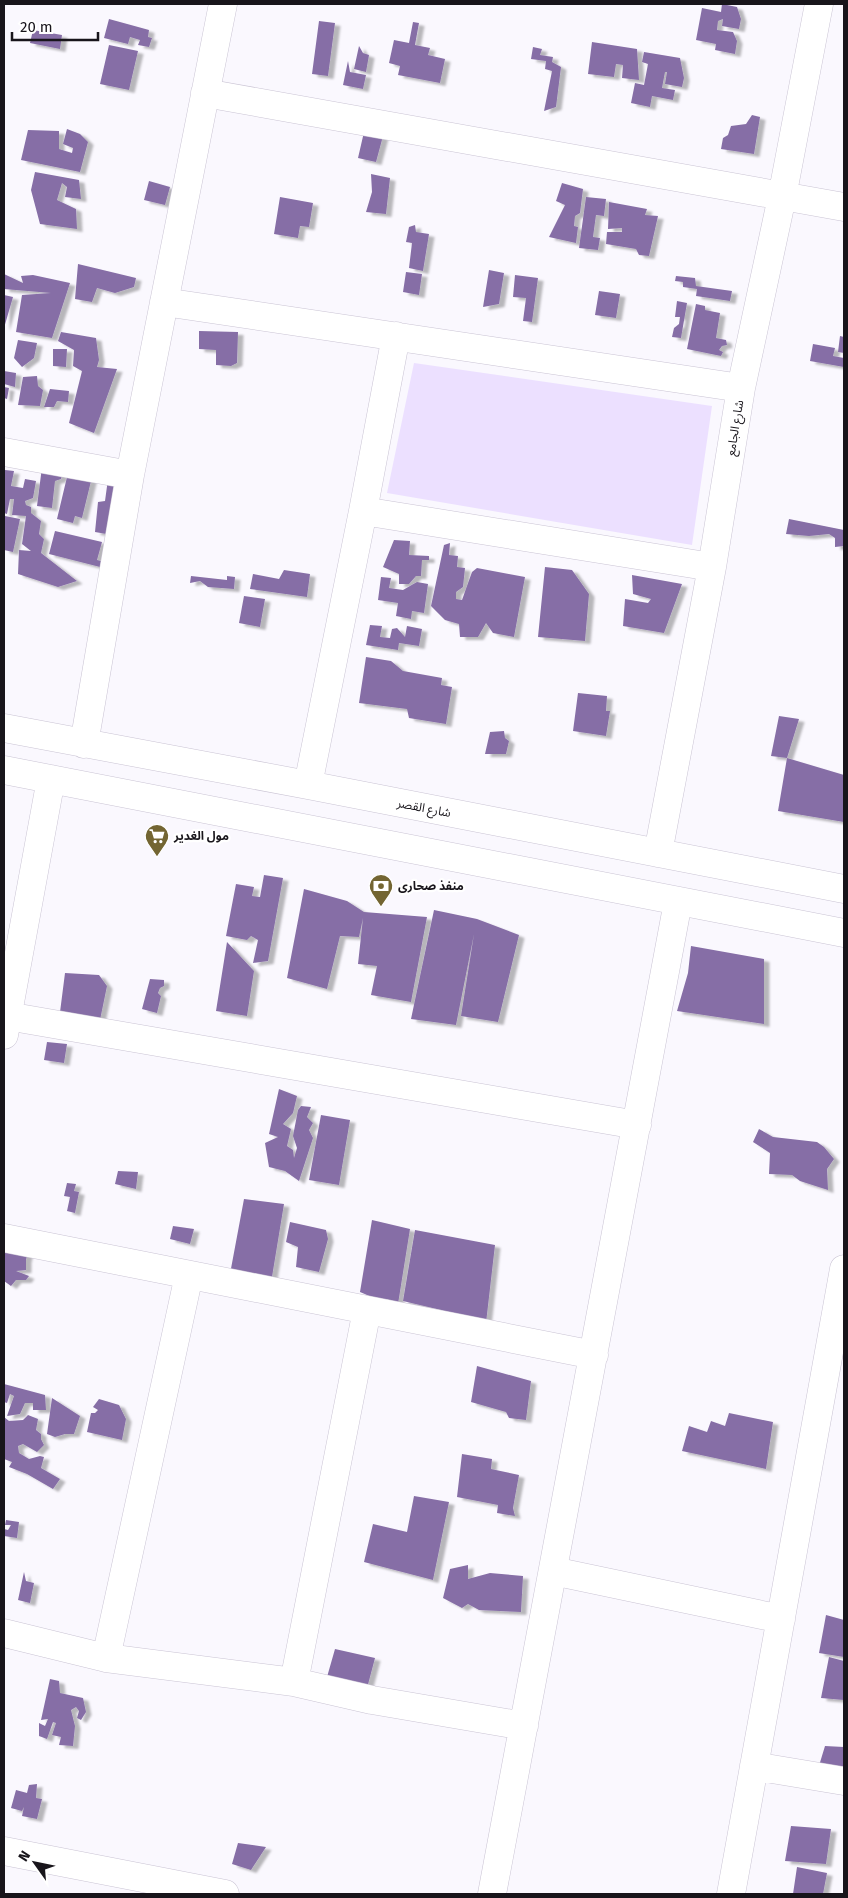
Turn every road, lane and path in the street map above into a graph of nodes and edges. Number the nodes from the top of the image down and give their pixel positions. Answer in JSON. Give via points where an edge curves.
{"nodes":[{"id":1,"x":223,"y":4,"type":"edge"},
{"id":2,"x":819,"y":4,"type":"edge"},
{"id":3,"x":205,"y":94,"type":"junction"},
{"id":4,"x":782,"y":196,"type":"junction"},
{"id":5,"x":844,"y":207,"type":"edge"},
{"id":6,"x":164,"y":302,"type":"junction"},
{"id":7,"x":396,"y":336,"type":"junction"},
{"id":8,"x":742,"y":388,"type":"junction"},
{"id":9,"x":4,"y":452,"type":"edge"},
{"id":10,"x":130,"y":475,"type":"junction"},
{"id":11,"x":363,"y":511,"type":"junction"},
{"id":12,"x":712,"y":566,"type":"junction"},
{"id":13,"x":4,"y":728,"type":"edge"},
{"id":14,"x":84,"y":744,"type":"junction"},
{"id":15,"x":4,"y":770,"type":"edge"},
{"id":16,"x":51,"y":779,"type":"junction"},
{"id":17,"x":308,"y":785,"type":"junction"},
{"id":18,"x":658,"y":853,"type":"junction"},
{"id":19,"x":844,"y":890,"type":"edge"},
{"id":20,"x":678,"y":902,"type":"junction"},
{"id":21,"x":844,"y":933,"type":"edge"},
{"id":22,"x":6,"y":1026,"type":"edge"},
{"id":23,"x":637,"y":1125,"type":"junction"},
{"id":24,"x":4,"y":1238,"type":"edge"},
{"id":25,"x":844,"y":1269,"type":"edge"},
{"id":26,"x":189,"y":1275,"type":"junction"},
{"id":27,"x":367,"y":1310,"type":"junction"},
{"id":28,"x":594,"y":1355,"type":"junction"},
{"id":29,"x":553,"y":1571,"type":"junction"},
{"id":30,"x":781,"y":1619,"type":"junction"},
{"id":31,"x":4,"y":1634,"type":"edge"},
{"id":32,"x":106,"y":1658,"type":"junction"},
{"id":33,"x":294,"y":1682,"type":"junction"},
{"id":34,"x":524,"y":1726,"type":"junction"},
{"id":35,"x":754,"y":1766,"type":"junction"},
{"id":36,"x":844,"y":1781,"type":"edge"},
{"id":37,"x":4,"y":1851,"type":"edge"},
{"id":38,"x":225,"y":1894,"type":"edge"},
{"id":39,"x":492,"y":1894,"type":"edge"},
{"id":40,"x":731,"y":1894,"type":"edge"}],
"edges":[{"from":1,"to":3,"type":"street"},
{"from":2,"to":4,"type":"street","name":"شارع الجامع"},
{"from":3,"to":4,"type":"street"},
{"from":3,"to":6,"type":"street"},
{"from":4,"to":5,"type":"street"},
{"from":4,"to":8,"type":"street","name":"شارع الجامع"},
{"from":6,"to":7,"type":"street"},
{"from":6,"to":10,"type":"street"},
{"from":7,"to":8,"type":"street"},
{"from":7,"to":11,"type":"street"},
{"from":8,"to":12,"type":"street","name":"شارع الجامع"},
{"from":9,"to":10,"type":"street"},
{"from":10,"to":14,"type":"street"},
{"from":11,"to":12,"type":"street"},
{"from":11,"to":17,"type":"street"},
{"from":12,"to":18,"type":"street","name":"شارع الجامع"},
{"from":13,"to":14,"type":"street","name":"شارع القصر"},
{"from":14,"to":17,"type":"street","name":"شارع القصر"},
{"from":15,"to":16,"type":"street"},
{"from":16,"to":20,"type":"street"},
{"from":16,"to":22,"type":"street"},
{"from":17,"to":18,"type":"street","name":"شارع القصر"},
{"from":18,"to":19,"type":"street","name":"شارع القصر"},
{"from":20,"to":21,"type":"street"},
{"from":20,"to":23,"type":"street"},
{"from":22,"to":23,"type":"street"},
{"from":23,"to":28,"type":"street"},
{"from":24,"to":26,"type":"street"},
{"from":25,"to":30,"type":"street"},
{"from":26,"to":27,"type":"street"},
{"from":26,"to":32,"type":"street"},
{"from":27,"to":28,"type":"street"},
{"from":27,"to":33,"type":"street"},
{"from":28,"to":29,"type":"street"},
{"from":29,"to":30,"type":"street"},
{"from":29,"to":34,"type":"street"},
{"from":30,"to":35,"type":"street"},
{"from":31,"to":32,"type":"street"},
{"from":32,"to":33,"type":"street"},
{"from":33,"to":34,"type":"street","via":[[372,1700]]},
{"from":34,"to":39,"type":"street"},
{"from":35,"to":36,"type":"street"},
{"from":35,"to":40,"type":"street"},
{"from":37,"to":38,"type":"street"}]}
